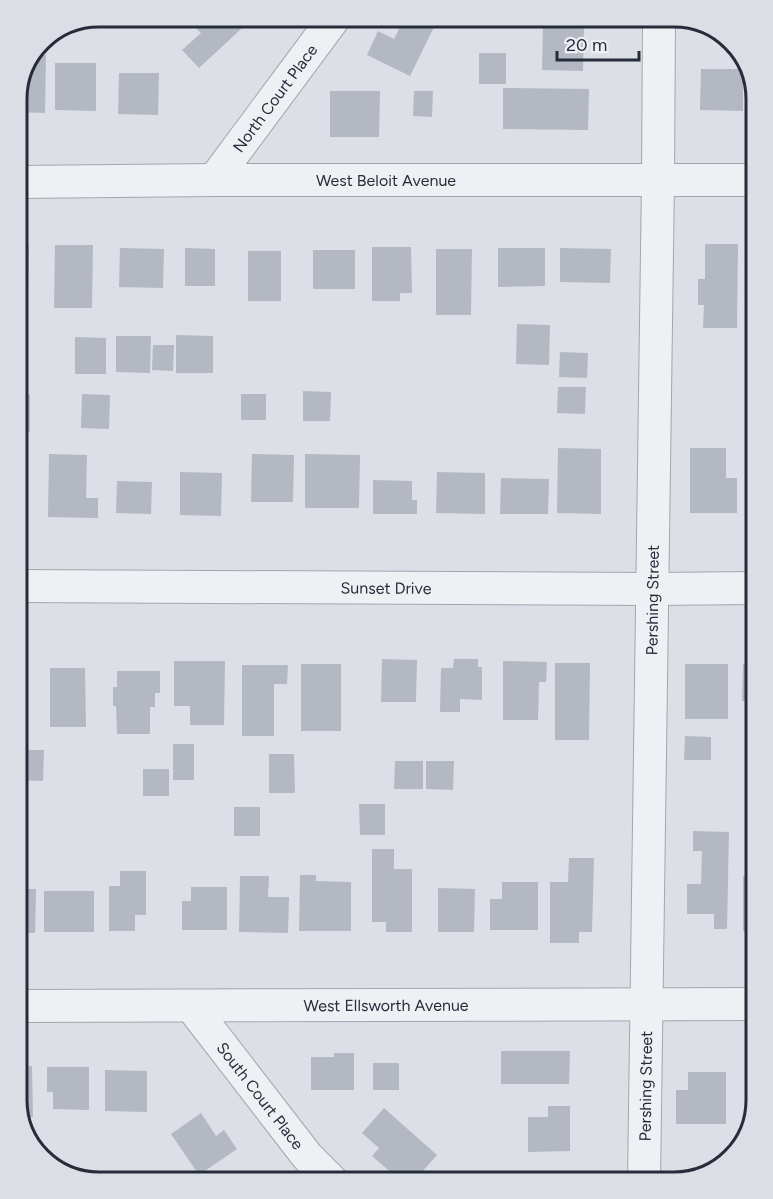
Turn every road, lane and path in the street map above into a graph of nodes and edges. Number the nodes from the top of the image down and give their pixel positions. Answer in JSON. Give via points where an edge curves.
{"nodes":[{"id":1,"x":328,"y":27,"type":"edge"},
{"id":2,"x":659,"y":27,"type":"edge"},
{"id":3,"x":214,"y":180,"type":"junction"},
{"id":4,"x":658,"y":180,"type":"junction"},
{"id":5,"x":746,"y":180,"type":"edge"},
{"id":6,"x":27,"y":182,"type":"edge"},
{"id":7,"x":27,"y":586,"type":"edge"},
{"id":8,"x":746,"y":588,"type":"edge"},
{"id":9,"x":651,"y":589,"type":"junction"},
{"id":10,"x":646,"y":1004,"type":"junction"},
{"id":11,"x":746,"y":1004,"type":"edge"},
{"id":12,"x":27,"y":1006,"type":"edge"},
{"id":13,"x":192,"y":1007,"type":"junction"},
{"id":14,"x":323,"y":1172,"type":"edge"},
{"id":15,"x":644,"y":1172,"type":"edge"}],
"edges":[{"from":1,"to":3,"type":"street","name":"North Court Place"},
{"from":2,"to":4,"type":"street","name":"Pershing Street"},
{"from":3,"to":4,"type":"street","name":"West Beloit Avenue"},
{"from":3,"to":6,"type":"street","name":"West Beloit Avenue"},
{"from":4,"to":5,"type":"street","name":"West Beloit Avenue"},
{"from":4,"to":9,"type":"street","name":"Pershing Street"},
{"from":7,"to":9,"type":"street","name":"Sunset Drive"},
{"from":8,"to":9,"type":"street","name":"Sunset Drive"},
{"from":9,"to":10,"type":"street","name":"Pershing Street"},
{"from":10,"to":11,"type":"street","name":"West Ellsworth Avenue"},
{"from":10,"to":13,"type":"street","name":"West Ellsworth Avenue"},
{"from":10,"to":15,"type":"street","name":"Pershing Street"},
{"from":12,"to":13,"type":"street","name":"West Ellsworth Avenue"},
{"from":13,"to":14,"type":"street","name":"South Court Place"}]}
